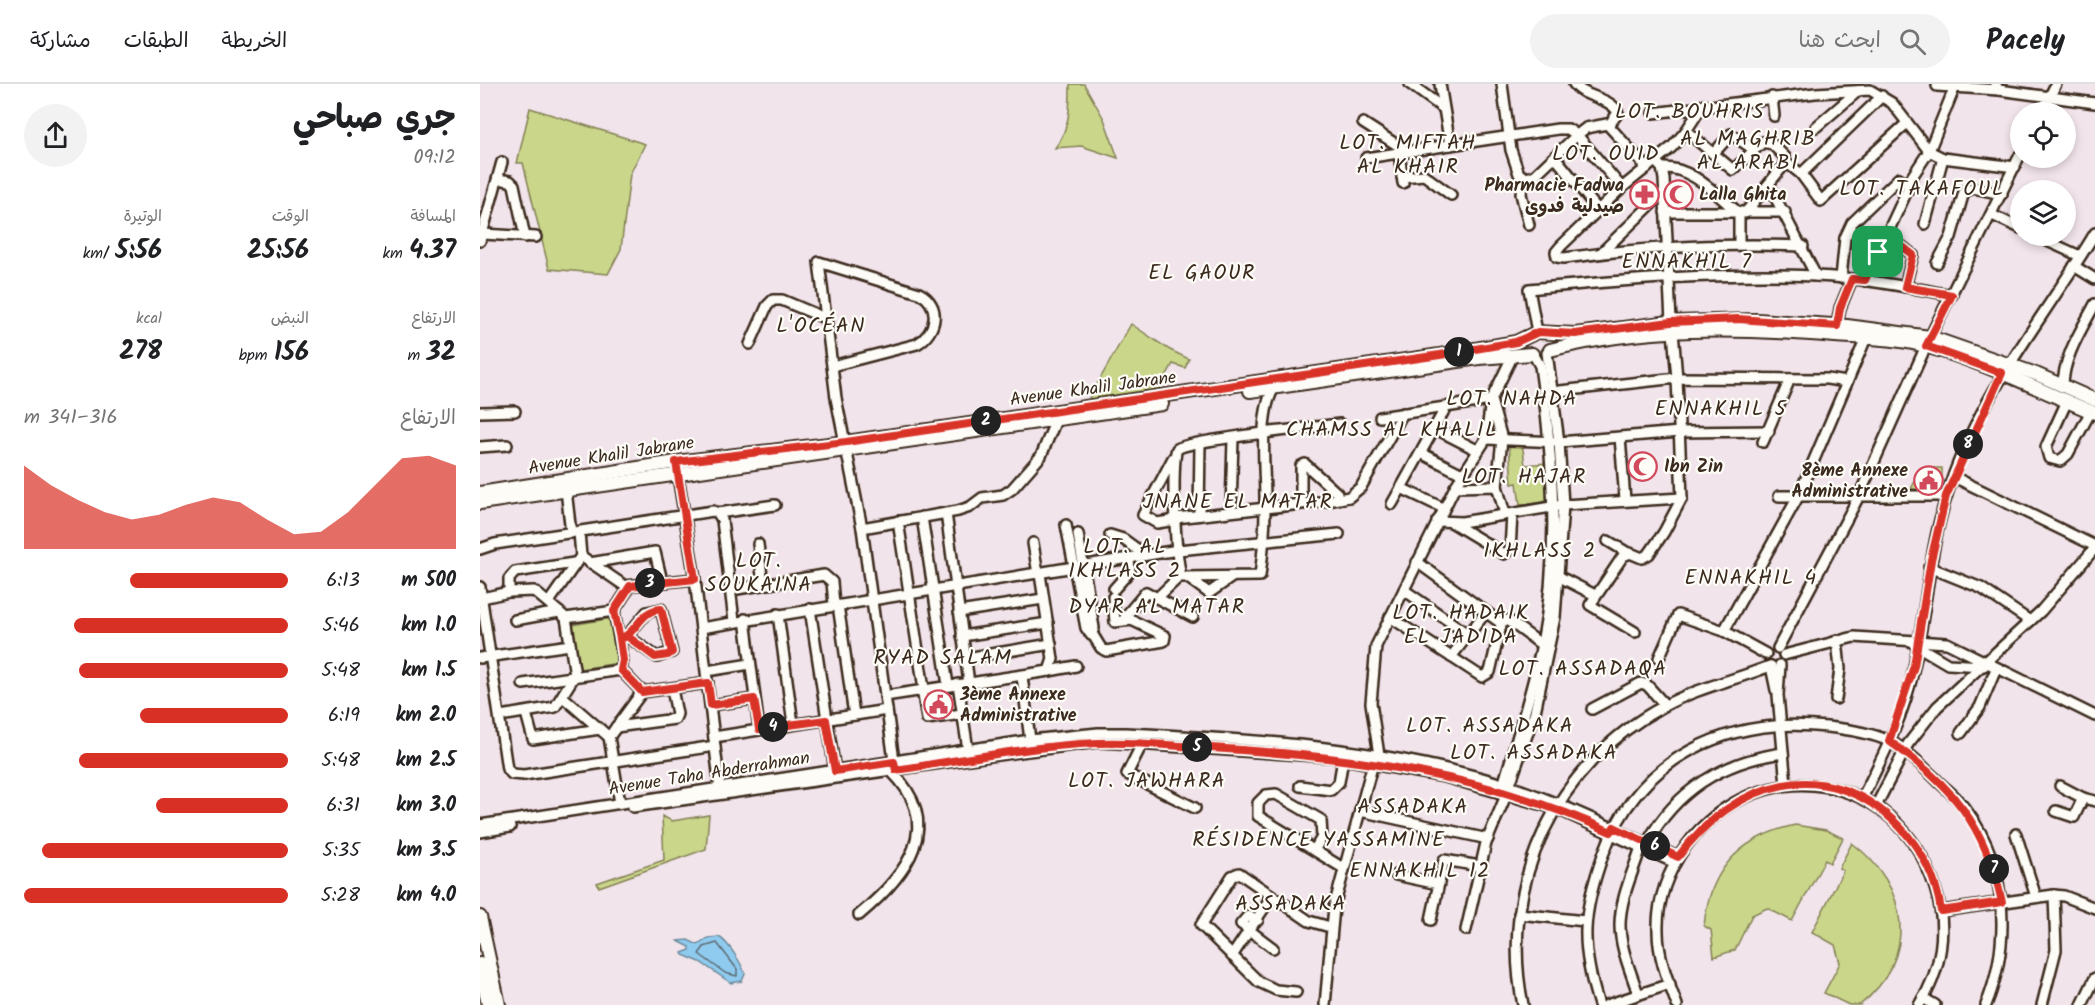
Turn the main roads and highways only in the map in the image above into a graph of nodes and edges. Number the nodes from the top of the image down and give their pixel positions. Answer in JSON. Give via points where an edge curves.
{"nodes":[{"id":1,"x":1672,"y":327,"type":"junction"},
{"id":2,"x":1538,"y":334,"type":"junction"},
{"id":3,"x":1928,"y":342,"type":"junction"},
{"id":4,"x":1541,"y":353,"type":"junction"},
{"id":5,"x":2005,"y":368,"type":"junction"},
{"id":6,"x":2094,"y":408,"type":"edge"},
{"id":7,"x":1061,"y":416,"type":"junction"},
{"id":8,"x":677,"y":468,"type":"junction"},
{"id":9,"x":480,"y":493,"type":"edge"},
{"id":10,"x":480,"y":503,"type":"edge"},
{"id":11,"x":480,"y":917,"type":"edge"},
{"id":12,"x":480,"y":967,"type":"edge"},
{"id":13,"x":488,"y":1005,"type":"edge"},
{"id":14,"x":499,"y":1005,"type":"edge"}],
"edges":[{"from":1,"to":2,"type":"main road","name":"Avenue Khalil Jabrane"},
{"from":1,"to":3,"type":"main road","name":"Avenue Khalil Jabrane"},
{"from":1,"to":3,"type":"main road","name":"Avenue Khalil Jabrane","via":[[1738,319],[1837,326]]},
{"from":1,"to":4,"type":"main road","name":"Avenue Khalil Jabrane"},
{"from":2,"to":4,"type":"main road","via":[[1550,339]]},
{"from":2,"to":4,"type":"main road","via":[[1527,343]]},
{"from":2,"to":7,"type":"main road","name":"Avenue Khalil Jabrane","via":[[1477,349]]},
{"from":3,"to":5,"type":"main road","name":"Avenue Khalil Jabrane"},
{"from":4,"to":7,"type":"main road","name":"Avenue Khalil Jabrane"},
{"from":5,"to":6,"type":"main road","name":"Avenue Khalil Jabrane","via":[[2067,401]]},
{"from":5,"to":6,"type":"main road","name":"Avenue Khalil Jabrane","via":[[2063,386]]},
{"from":7,"to":8,"type":"main road","name":"Avenue Khalil Jabrane"},
{"from":8,"to":9,"type":"main road","name":"Avenue Khalil Jabrane"},
{"from":8,"to":10,"type":"main road","name":"Avenue Khalil Jabrane"},
{"from":11,"to":14,"type":"main road"},
{"from":12,"to":13,"type":"main road"}]}
